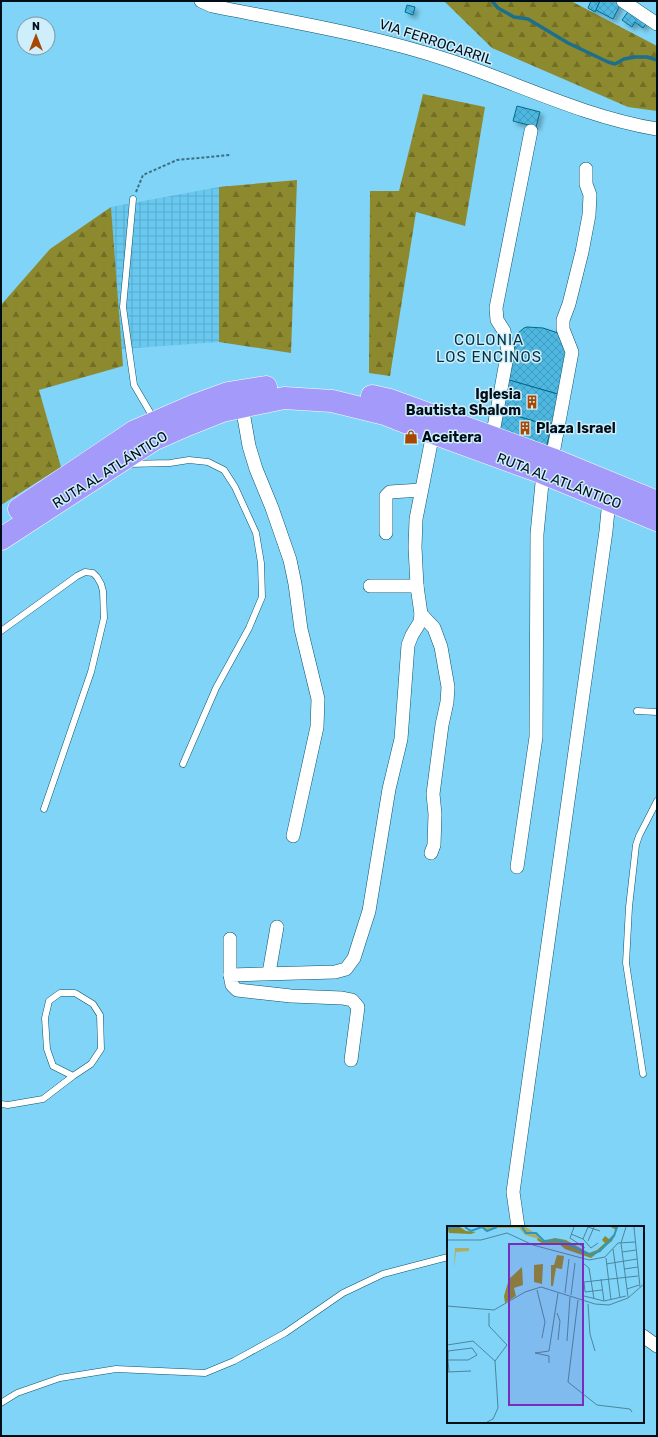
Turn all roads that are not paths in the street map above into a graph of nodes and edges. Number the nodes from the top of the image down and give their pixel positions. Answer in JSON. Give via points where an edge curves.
{"nodes":[{"id":1,"x":201,"y":1,"type":"edge"},
{"id":2,"x":623,"y":1,"type":"edge"},
{"id":3,"x":657,"y":24,"type":"edge"},
{"id":4,"x":657,"y":129,"type":"edge"},
{"id":5,"x":530,"y":131,"type":"dead end"},
{"id":6,"x":586,"y":168,"type":"dead end"},
{"id":7,"x":133,"y":199,"type":"road end"},
{"id":8,"x":242,"y":406,"type":"junction"},
{"id":9,"x":156,"y":422,"type":"junction"},
{"id":10,"x":433,"y":433,"type":"junction"},
{"id":11,"x":492,"y":438,"type":"junction"},
{"id":12,"x":115,"y":464,"type":"junction"},
{"id":13,"x":548,"y":466,"type":"junction"},
{"id":14,"x":421,"y":490,"type":"junction"},
{"id":15,"x":609,"y":500,"type":"junction"},
{"id":16,"x":657,"y":502,"type":"edge"},
{"id":17,"x":657,"y":520,"type":"edge"},
{"id":18,"x":1,"y":522,"type":"edge"},
{"id":19,"x":386,"y":533,"type":"dead end"},
{"id":20,"x":1,"y":539,"type":"edge"},
{"id":21,"x":370,"y":586,"type":"dead end"},
{"id":22,"x":417,"y":586,"type":"junction"},
{"id":23,"x":421,"y":614,"type":"junction"},
{"id":24,"x":1,"y":631,"type":"edge"},
{"id":25,"x":637,"y":711,"type":"dead end"},
{"id":26,"x":657,"y":712,"type":"edge"},
{"id":27,"x":183,"y":764,"type":"dead end"},
{"id":28,"x":657,"y":801,"type":"edge"},
{"id":29,"x":44,"y":809,"type":"dead end"},
{"id":30,"x":293,"y":836,"type":"dead end"},
{"id":31,"x":431,"y":853,"type":"dead end"},
{"id":32,"x":517,"y":867,"type":"dead end"},
{"id":33,"x":277,"y":927,"type":"dead end"},
{"id":34,"x":230,"y":939,"type":"dead end"},
{"id":35,"x":269,"y":973,"type":"junction"},
{"id":36,"x":230,"y":975,"type":"junction"},
{"id":37,"x":351,"y":1060,"type":"dead end"},
{"id":38,"x":644,"y":1074,"type":"dead end"},
{"id":39,"x":73,"y":1076,"type":"junction"},
{"id":40,"x":1,"y":1104,"type":"edge"},
{"id":41,"x":518,"y":1226,"type":"edge"},
{"id":42,"x":447,"y":1257,"type":"edge"},
{"id":43,"x":644,"y":1337,"type":"edge"},
{"id":44,"x":657,"y":1346,"type":"edge"},
{"id":45,"x":1,"y":1403,"type":"edge"}],
"edges":[{"from":1,"to":4,"type":"street","name":"VIA FERROCARRIL","via":[[212,6],[371,38],[450,60],[596,115]]},
{"from":2,"to":3,"type":"street"},
{"from":5,"to":11,"type":"street","via":[[496,308],[497,320],[504,331],[508,351]]},
{"from":6,"to":13,"type":"street","via":[[586,184],[590,195],[589,215],[562,329],[572,352]]},
{"from":7,"to":9,"type":"lane","via":[[123,308],[134,385]]},
{"from":8,"to":10,"type":"highway","name":"RUTA AL ATLÁNTICO","via":[[284,398],[332,401],[385,414]]},
{"from":8,"to":12,"type":"highway","name":"RUTA AL ATLÁNTICO","via":[[222,411],[153,440]]},
{"from":8,"to":30,"type":"street","via":[[256,469],[290,560],[301,629],[318,699],[317,727]]},
{"from":9,"to":11,"type":"highway","name":"RUTA AL ATLÁNTICO","via":[[228,393],[283,384],[334,387],[390,400]]},
{"from":9,"to":18,"type":"highway","name":"RUTA AL ATLÁNTICO","via":[[135,431]]},
{"from":10,"to":13,"type":"highway","name":"RUTA AL ATLÁNTICO"},
{"from":10,"to":14,"type":"street"},
{"from":11,"to":13,"type":"highway","name":"RUTA AL ATLÁNTICO"},
{"from":12,"to":20,"type":"highway","name":"RUTA AL ATLÁNTICO"},
{"from":12,"to":27,"type":"lane","via":[[189,460],[208,462],[224,470],[235,487],[256,533],[261,563],[262,597],[249,628],[216,688]]},
{"from":13,"to":15,"type":"highway","name":"RUTA AL ATLÁNTICO"},
{"from":13,"to":16,"type":"highway","name":"RUTA AL ATLÁNTICO"},
{"from":13,"to":32,"type":"street","via":[[537,534],[536,737]]},
{"from":14,"to":19,"type":"street","via":[[390,492],[386,496]]},
{"from":14,"to":22,"type":"street","via":[[415,526]]},
{"from":15,"to":17,"type":"highway","name":"RUTA AL ATLÁNTICO"},
{"from":15,"to":41,"type":"street","via":[[514,1192]]},
{"from":21,"to":22,"type":"street"},
{"from":22,"to":23,"type":"street"},
{"from":23,"to":31,"type":"street","via":[[434,628],[441,647],[448,687],[433,794],[434,845]]},
{"from":23,"to":35,"type":"street","via":[[420,622],[408,645],[402,739],[389,789],[369,911],[354,958],[346,969],[335,972]]},
{"from":24,"to":29,"type":"lane","via":[[85,572],[93,573],[101,584],[104,618],[91,672]]},
{"from":25,"to":26,"type":"lane"},
{"from":28,"to":38,"type":"lane","via":[[636,845],[626,963]]},
{"from":33,"to":35,"type":"street"},
{"from":34,"to":36,"type":"street"},
{"from":35,"to":36,"type":"street"},
{"from":36,"to":37,"type":"street","via":[[232,985],[237,990],[352,1000],[358,1007]]},
{"from":39,"to":39,"type":"lane","via":[[91,1064],[101,1049],[100,1015],[93,1004],[74,993],[60,993],[49,1001],[45,1018],[46,1049],[53,1066]]},
{"from":39,"to":40,"type":"lane","via":[[43,1099]]},
{"from":42,"to":45,"type":"lane","via":[[383,1274],[343,1293],[284,1333],[234,1361],[205,1373],[116,1369],[60,1378],[17,1393]]},
{"from":43,"to":44,"type":"street"}]}
